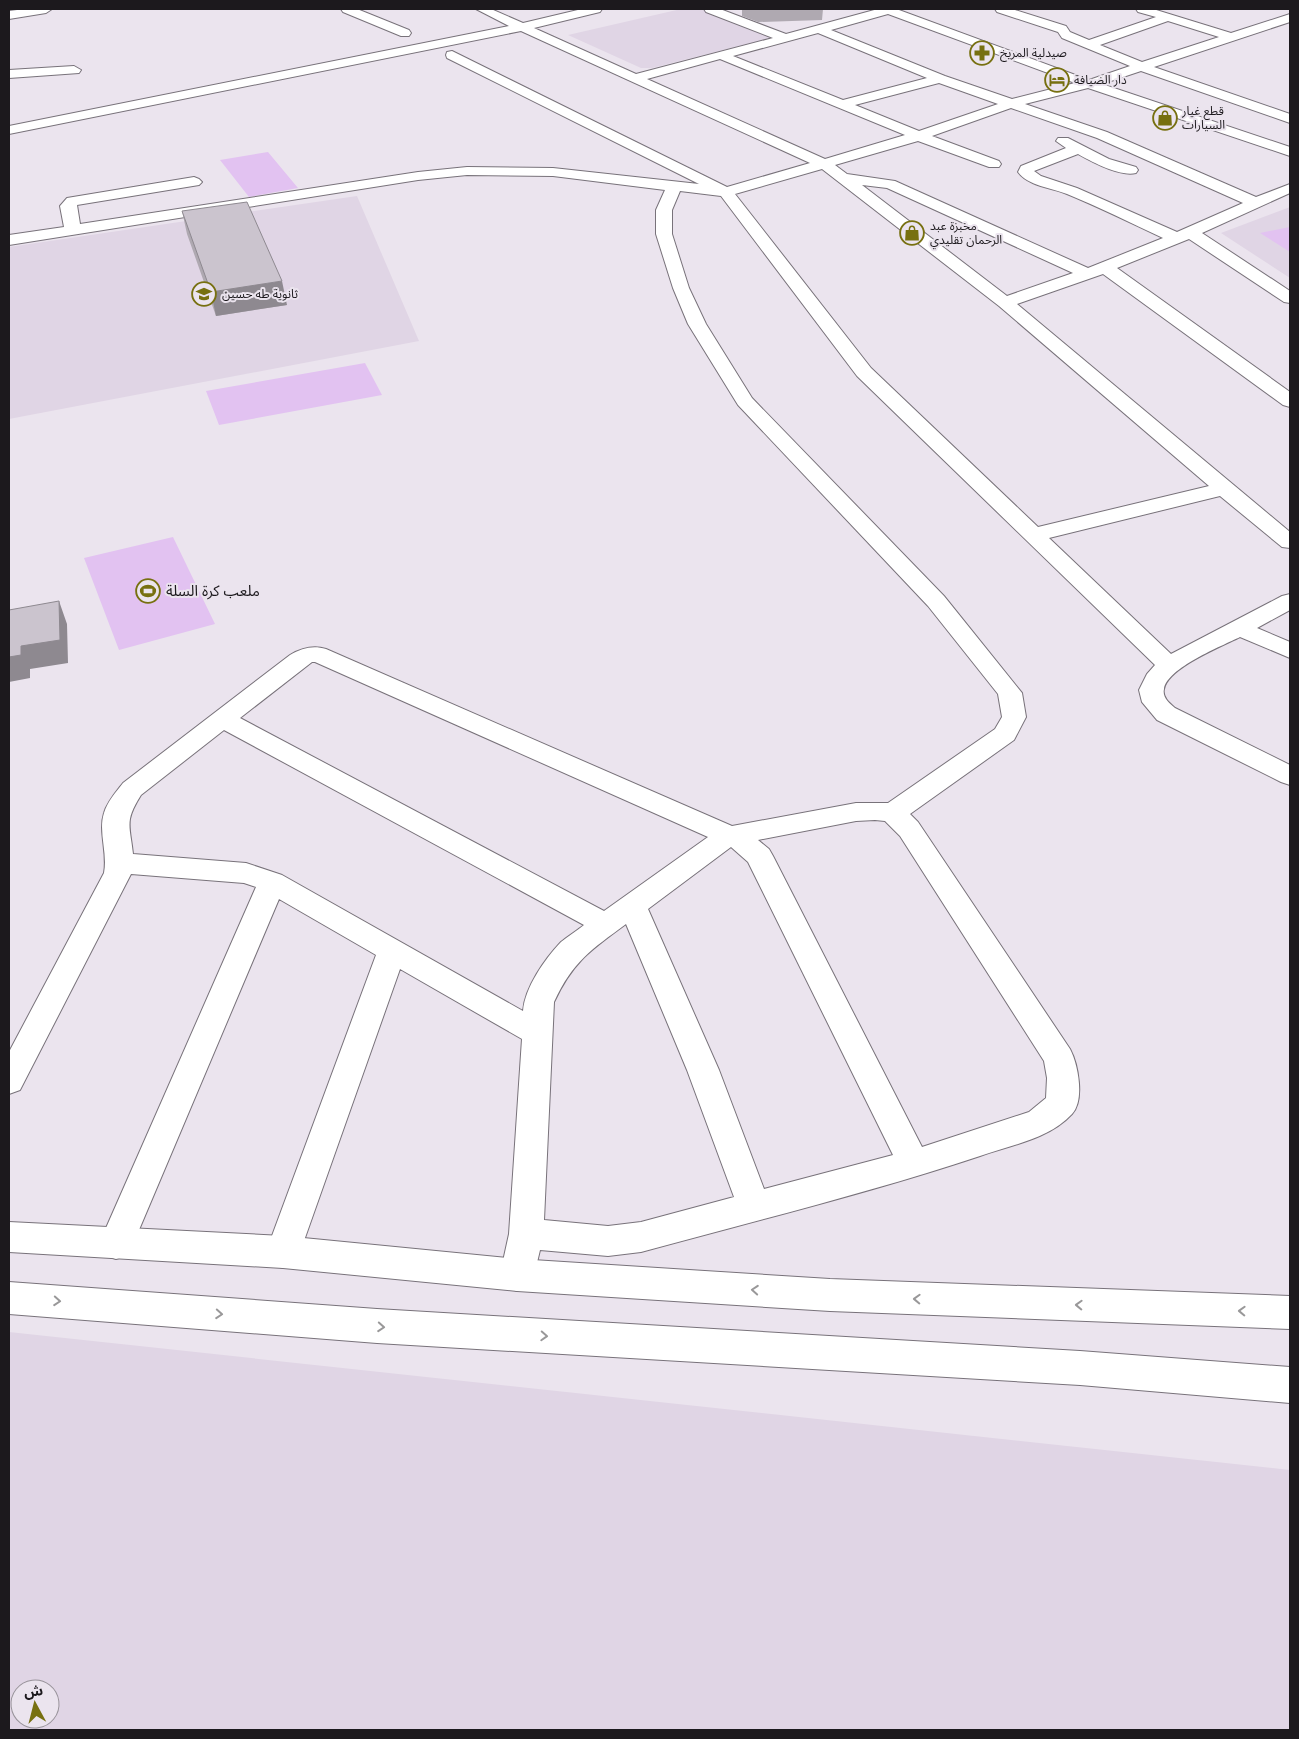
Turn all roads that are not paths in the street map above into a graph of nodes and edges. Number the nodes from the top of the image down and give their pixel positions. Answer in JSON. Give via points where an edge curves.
{"nodes":[{"id":1,"x":46,"y":9,"type":"edge"},
{"id":2,"x":347,"y":9,"type":"edge"},
{"id":3,"x":482,"y":9,"type":"edge"},
{"id":4,"x":562,"y":9,"type":"edge"},
{"id":5,"x":596,"y":9,"type":"edge"},
{"id":6,"x":710,"y":9,"type":"edge"},
{"id":7,"x":889,"y":9,"type":"edge"},
{"id":8,"x":1001,"y":9,"type":"edge"},
{"id":9,"x":1142,"y":9,"type":"edge"},
{"id":10,"x":9,"y":15,"type":"edge"},
{"id":11,"x":1169,"y":17,"type":"junction"},
{"id":12,"x":1290,"y":18,"type":"edge"},
{"id":13,"x":515,"y":24,"type":"junction"},
{"id":14,"x":819,"y":29,"type":"junction"},
{"id":15,"x":406,"y":33,"type":"dead end"},
{"id":16,"x":788,"y":37,"type":"junction"},
{"id":17,"x":1231,"y":37,"type":"junction"},
{"id":18,"x":437,"y":39,"type":"junction"},
{"id":19,"x":808,"y":44,"type":"dead end"},
{"id":20,"x":1090,"y":44,"type":"junction"},
{"id":21,"x":452,"y":54,"type":"dead end"},
{"id":22,"x":720,"y":55,"type":"junction"},
{"id":23,"x":881,"y":55,"type":"junction"},
{"id":24,"x":862,"y":60,"type":"dead end"},
{"id":25,"x":1142,"y":67,"type":"junction"},
{"id":26,"x":74,"y":70,"type":"dead end"},
{"id":27,"x":9,"y":74,"type":"edge"},
{"id":28,"x":635,"y":78,"type":"junction"},
{"id":29,"x":892,"y":79,"type":"dead end"},
{"id":30,"x":940,"y":79,"type":"junction"},
{"id":31,"x":1089,"y":84,"type":"junction"},
{"id":32,"x":908,"y":86,"type":"junction"},
{"id":33,"x":1013,"y":103,"type":"junction"},
{"id":34,"x":844,"y":104,"type":"junction"},
{"id":35,"x":990,"y":111,"type":"junction"},
{"id":36,"x":1290,"y":119,"type":"edge"},
{"id":37,"x":9,"y":121,"type":"edge"},
{"id":38,"x":1019,"y":121,"type":"dead end"},
{"id":39,"x":9,"y":130,"type":"edge"},
{"id":40,"x":1054,"y":135,"type":"dead end"},
{"id":41,"x":919,"y":136,"type":"junction"},
{"id":42,"x":1078,"y":149,"type":"junction"},
{"id":43,"x":1290,"y":152,"type":"edge"},
{"id":44,"x":825,"y":164,"type":"junction"},
{"id":45,"x":994,"y":164,"type":"dead end"},
{"id":46,"x":1170,"y":164,"type":"junction"},
{"id":47,"x":1130,"y":170,"type":"junction"},
{"id":48,"x":844,"y":178,"type":"junction"},
{"id":49,"x":1106,"y":179,"type":"dead end"},
{"id":50,"x":194,"y":182,"type":"dead end"},
{"id":51,"x":1089,"y":185,"type":"dead end"},
{"id":52,"x":674,"y":187,"type":"junction"},
{"id":53,"x":1290,"y":188,"type":"edge"},
{"id":54,"x":1072,"y":191,"type":"junction"},
{"id":55,"x":726,"y":192,"type":"junction"},
{"id":56,"x":1256,"y":203,"type":"junction"},
{"id":57,"x":73,"y":230,"type":"junction"},
{"id":58,"x":1184,"y":235,"type":"junction"},
{"id":59,"x":9,"y":240,"type":"edge"},
{"id":60,"x":1096,"y":270,"type":"junction"},
{"id":61,"x":1290,"y":298,"type":"edge"},
{"id":62,"x":1005,"y":302,"type":"junction"},
{"id":63,"x":1290,"y":401,"type":"edge"},
{"id":64,"x":1224,"y":489,"type":"junction"},
{"id":65,"x":1033,"y":535,"type":"junction"},
{"id":66,"x":1290,"y":542,"type":"edge"},
{"id":67,"x":1290,"y":601,"type":"edge"},
{"id":68,"x":1239,"y":628,"type":"junction"},
{"id":69,"x":1290,"y":651,"type":"edge"},
{"id":70,"x":1169,"y":665,"type":"junction"},
{"id":71,"x":223,"y":719,"type":"junction"},
{"id":72,"x":1290,"y":776,"type":"edge"},
{"id":73,"x":893,"y":813,"type":"junction"},
{"id":74,"x":728,"y":836,"type":"junction"},
{"id":75,"x":121,"y":863,"type":"junction"},
{"id":76,"x":272,"y":882,"type":"junction"},
{"id":77,"x":632,"y":905,"type":"junction"},
{"id":78,"x":605,"y":924,"type":"junction"},
{"id":79,"x":392,"y":951,"type":"junction"},
{"id":80,"x":537,"y":1033,"type":"junction"},
{"id":81,"x":9,"y":1081,"type":"edge"},
{"id":82,"x":914,"y":1164,"type":"junction"},
{"id":83,"x":754,"y":1207,"type":"junction"},
{"id":84,"x":526,"y":1234,"type":"junction"},
{"id":85,"x":9,"y":1238,"type":"edge"},
{"id":86,"x":116,"y":1244,"type":"junction"},
{"id":87,"x":283,"y":1252,"type":"junction"},
{"id":88,"x":517,"y":1275,"type":"junction"},
{"id":89,"x":9,"y":1298,"type":"edge"},
{"id":90,"x":1290,"y":1313,"type":"edge"},
{"id":91,"x":1290,"y":1385,"type":"edge"}],
"edges":[{"from":1,"to":10,"type":"street"},
{"from":2,"to":15,"type":"street"},
{"from":3,"to":13,"type":"street"},
{"from":4,"to":13,"type":"street"},
{"from":5,"to":13,"type":"street"},
{"from":6,"to":16,"type":"street"},
{"from":7,"to":14,"type":"street"},
{"from":7,"to":31,"type":"street"},
{"from":8,"to":20,"type":"street","via":[[1062,29],[1066,35]]},
{"from":9,"to":11,"type":"street"},
{"from":11,"to":17,"type":"street"},
{"from":11,"to":20,"type":"street"},
{"from":12,"to":17,"type":"street"},
{"from":13,"to":18,"type":"street"},
{"from":13,"to":28,"type":"street"},
{"from":14,"to":16,"type":"street"},
{"from":14,"to":23,"type":"street"},
{"from":16,"to":19,"type":"street"},
{"from":16,"to":22,"type":"street"},
{"from":17,"to":25,"type":"street"},
{"from":18,"to":37,"type":"street"},
{"from":18,"to":39,"type":"street"},
{"from":20,"to":25,"type":"street"},
{"from":21,"to":55,"type":"street"},
{"from":22,"to":28,"type":"street"},
{"from":22,"to":34,"type":"street"},
{"from":23,"to":24,"type":"street"},
{"from":23,"to":30,"type":"street"},
{"from":25,"to":31,"type":"street"},
{"from":25,"to":36,"type":"street"},
{"from":26,"to":27,"type":"street"},
{"from":28,"to":44,"type":"street"},
{"from":29,"to":32,"type":"street"},
{"from":30,"to":32,"type":"street"},
{"from":30,"to":33,"type":"street"},
{"from":31,"to":33,"type":"street"},
{"from":31,"to":43,"type":"street"},
{"from":32,"to":34,"type":"street"},
{"from":33,"to":35,"type":"street"},
{"from":33,"to":46,"type":"street"},
{"from":34,"to":41,"type":"street"},
{"from":35,"to":38,"type":"street"},
{"from":35,"to":41,"type":"street"},
{"from":40,"to":42,"type":"street"},
{"from":41,"to":44,"type":"street"},
{"from":41,"to":45,"type":"street"},
{"from":42,"to":47,"type":"street"},
{"from":42,"to":54,"type":"street","via":[[1025,172]]},
{"from":44,"to":48,"type":"street"},
{"from":44,"to":55,"type":"street"},
{"from":46,"to":47,"type":"street"},
{"from":46,"to":56,"type":"street"},
{"from":47,"to":49,"type":"street"},
{"from":48,"to":60,"type":"street","via":[[890,184]]},
{"from":48,"to":62,"type":"street"},
{"from":50,"to":57,"type":"street","via":[[72,201],[68,206]]},
{"from":51,"to":54,"type":"street"},
{"from":52,"to":55,"type":"street"},
{"from":52,"to":57,"type":"street","via":[[553,172],[467,171]]},
{"from":52,"to":73,"type":"street","via":[[664,210],[664,234],[681,288],[697,324],[745,401],[936,601],[1010,693],[1014,717],[1005,734]]},
{"from":53,"to":56,"type":"street"},
{"from":54,"to":58,"type":"street"},
{"from":55,"to":65,"type":"street","via":[[864,372]]},
{"from":56,"to":58,"type":"street"},
{"from":57,"to":59,"type":"street"},
{"from":58,"to":60,"type":"street"},
{"from":58,"to":61,"type":"street"},
{"from":60,"to":62,"type":"street"},
{"from":60,"to":63,"type":"street"},
{"from":62,"to":64,"type":"street"},
{"from":64,"to":65,"type":"street"},
{"from":64,"to":66,"type":"street"},
{"from":65,"to":70,"type":"street"},
{"from":67,"to":68,"type":"street"},
{"from":68,"to":69,"type":"street"},
{"from":68,"to":70,"type":"street"},
{"from":70,"to":72,"type":"street","via":[[1151,690],[1154,702],[1166,714]]},
{"from":71,"to":74,"type":"street","via":[[298,660],[318,654]]},
{"from":71,"to":75,"type":"street","via":[[132,789],[121,804],[116,816]]},
{"from":71,"to":78,"type":"street"},
{"from":73,"to":74,"type":"street","via":[[875,810],[856,812]]},
{"from":73,"to":82,"type":"street","via":[[909,829],[1059,1058],[1063,1078],[1062,1104],[1040,1122]]},
{"from":74,"to":77,"type":"street"},
{"from":74,"to":82,"type":"street","via":[[742,842],[759,856]]},
{"from":75,"to":76,"type":"street","via":[[246,873]]},
{"from":75,"to":81,"type":"street"},
{"from":76,"to":79,"type":"street"},
{"from":76,"to":86,"type":"street"},
{"from":77,"to":78,"type":"street"},
{"from":77,"to":83,"type":"street","via":[[702,1070]]},
{"from":78,"to":80,"type":"street","via":[[572,949],[551,976],[539,1002]]},
{"from":79,"to":80,"type":"street"},
{"from":79,"to":87,"type":"street"},
{"from":80,"to":84,"type":"street"},
{"from":82,"to":83,"type":"street"},
{"from":83,"to":84,"type":"street","via":[[641,1237],[608,1241]]},
{"from":84,"to":88,"type":"street"},
{"from":85,"to":86,"type":"street"},
{"from":86,"to":87,"type":"street"},
{"from":87,"to":88,"type":"street"},
{"from":90,"to":88,"type":"street","one_way":true,"via":[[830,1295]]},
{"from":89,"to":91,"type":"street","one_way":true,"via":[[376,1326],[1080,1368]]}]}
